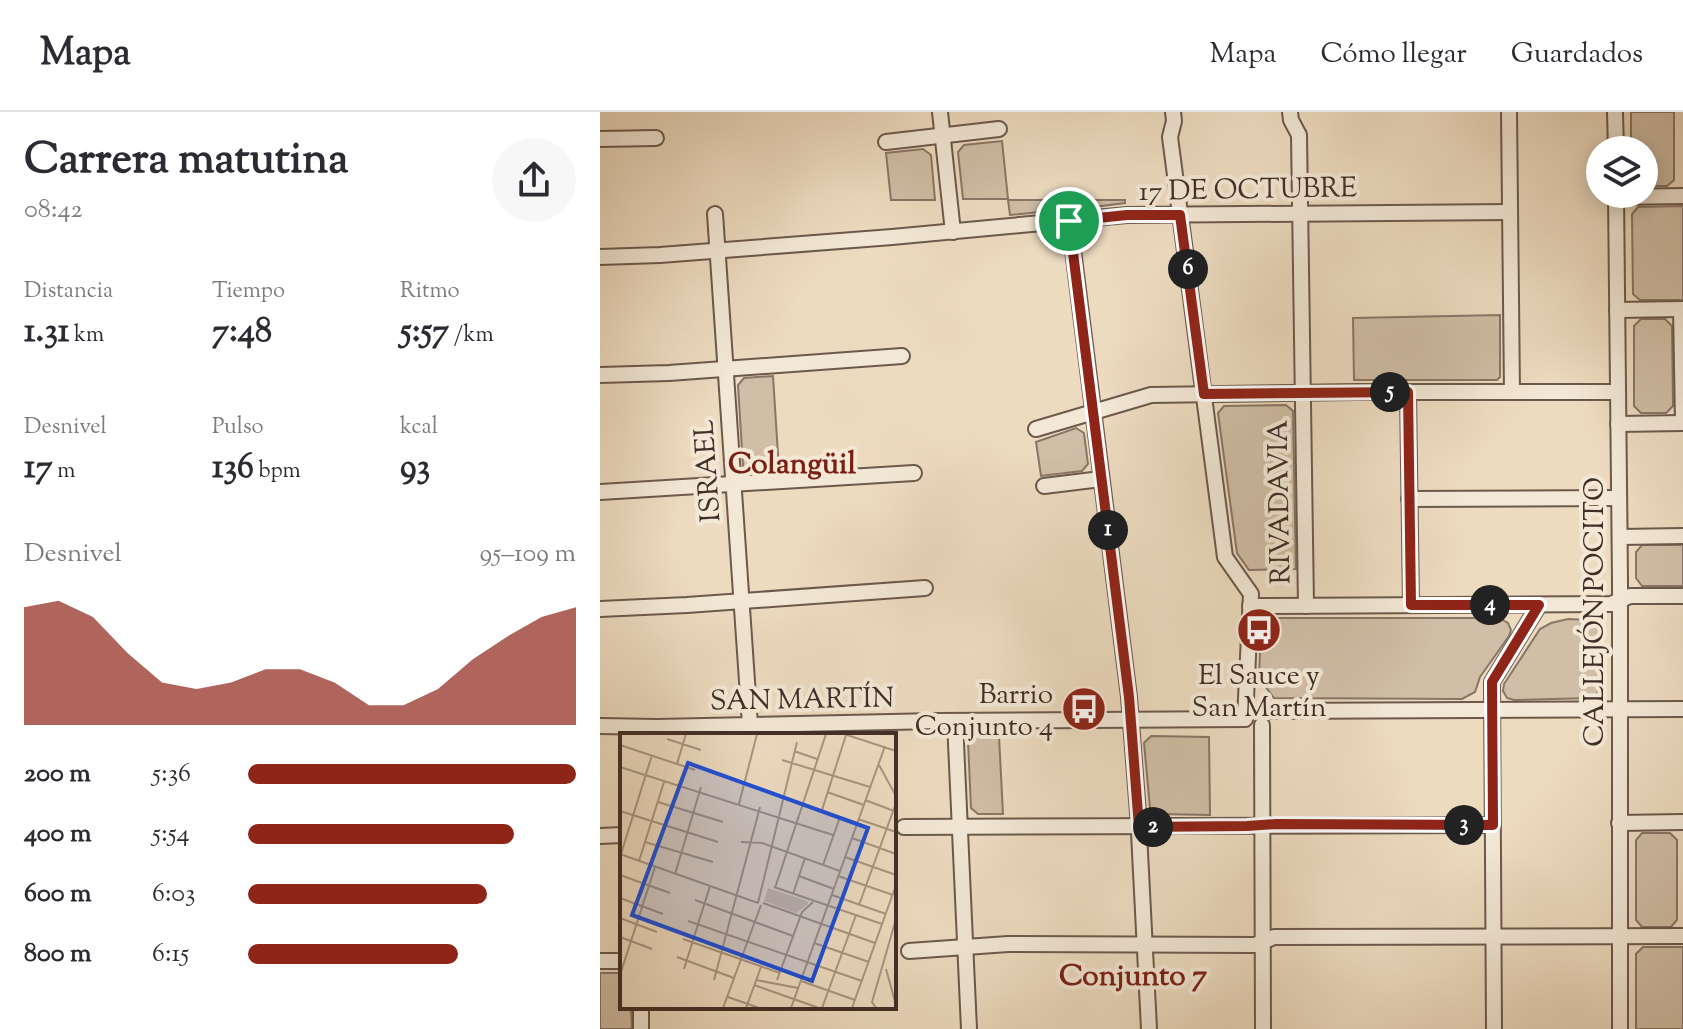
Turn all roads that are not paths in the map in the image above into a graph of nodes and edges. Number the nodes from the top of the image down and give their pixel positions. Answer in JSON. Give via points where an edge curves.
{"nodes":[{"id":1,"x":940,"y":112,"type":"edge"},
{"id":2,"x":1173,"y":112,"type":"edge"},
{"id":3,"x":1290,"y":112,"type":"edge"},
{"id":4,"x":1509,"y":112,"type":"edge"},
{"id":5,"x":1615,"y":112,"type":"edge"},
{"id":6,"x":999,"y":129,"type":"dead end"},
{"id":7,"x":943,"y":135,"type":"junction"},
{"id":8,"x":1616,"y":136,"type":"edge"},
{"id":9,"x":656,"y":138,"type":"dead end"},
{"id":10,"x":600,"y":139,"type":"edge"},
{"id":11,"x":886,"y":142,"type":"dead end"},
{"id":12,"x":1658,"y":196,"type":"edge"},
{"id":13,"x":1683,"y":196,"type":"edge"},
{"id":14,"x":1067,"y":202,"type":"dead end"},
{"id":15,"x":1616,"y":208,"type":"edge"},
{"id":16,"x":1510,"y":212,"type":"junction"},
{"id":17,"x":1300,"y":213,"type":"junction"},
{"id":18,"x":715,"y":214,"type":"dead end"},
{"id":19,"x":1180,"y":215,"type":"junction"},
{"id":20,"x":1069,"y":221,"type":"junction"},
{"id":21,"x":953,"y":232,"type":"junction"},
{"id":22,"x":717,"y":251,"type":"junction"},
{"id":23,"x":600,"y":257,"type":"edge"},
{"id":24,"x":1682,"y":309,"type":"edge"},
{"id":25,"x":1617,"y":310,"type":"junction"},
{"id":26,"x":902,"y":356,"type":"dead end"},
{"id":27,"x":725,"y":368,"type":"junction"},
{"id":28,"x":600,"y":375,"type":"edge"},
{"id":29,"x":1303,"y":392,"type":"junction"},
{"id":30,"x":1408,"y":392,"type":"junction"},
{"id":31,"x":1512,"y":392,"type":"junction"},
{"id":32,"x":1618,"y":392,"type":"junction"},
{"id":33,"x":1204,"y":394,"type":"junction"},
{"id":34,"x":1093,"y":412,"type":"junction"},
{"id":35,"x":1683,"y":423,"type":"edge"},
{"id":36,"x":1618,"y":424,"type":"junction"},
{"id":37,"x":1036,"y":429,"type":"dead end"},
{"id":38,"x":914,"y":473,"type":"dead end"},
{"id":39,"x":1101,"y":479,"type":"junction"},
{"id":40,"x":733,"y":485,"type":"junction"},
{"id":41,"x":1044,"y":486,"type":"dead end"},
{"id":42,"x":600,"y":492,"type":"edge"},
{"id":43,"x":1619,"y":498,"type":"junction"},
{"id":44,"x":1409,"y":499,"type":"junction"},
{"id":45,"x":1683,"y":536,"type":"edge"},
{"id":46,"x":1620,"y":537,"type":"junction"},
{"id":47,"x":925,"y":588,"type":"dead end"},
{"id":48,"x":1683,"y":596,"type":"edge"},
{"id":49,"x":741,"y":601,"type":"junction"},
{"id":50,"x":1619,"y":601,"type":"junction"},
{"id":51,"x":1411,"y":605,"type":"junction"},
{"id":52,"x":1539,"y":605,"type":"junction"},
{"id":53,"x":1250,"y":606,"type":"junction"},
{"id":54,"x":1306,"y":606,"type":"junction"},
{"id":55,"x":600,"y":609,"type":"edge"},
{"id":56,"x":1246,"y":702,"type":"junction"},
{"id":57,"x":1683,"y":709,"type":"edge"},
{"id":58,"x":1619,"y":710,"type":"junction"},
{"id":59,"x":1269,"y":711,"type":"junction"},
{"id":60,"x":1492,"y":711,"type":"junction"},
{"id":61,"x":1245,"y":719,"type":"junction"},
{"id":62,"x":1131,"y":720,"type":"junction"},
{"id":63,"x":955,"y":721,"type":"junction"},
{"id":64,"x":750,"y":725,"type":"junction"},
{"id":65,"x":1262,"y":725,"type":"junction"},
{"id":66,"x":600,"y":726,"type":"edge"},
{"id":67,"x":631,"y":731,"type":"edge"},
{"id":68,"x":1683,"y":822,"type":"edge"},
{"id":69,"x":1619,"y":823,"type":"junction"},
{"id":70,"x":1262,"y":825,"type":"junction"},
{"id":71,"x":1493,"y":825,"type":"junction"},
{"id":72,"x":904,"y":827,"type":"dead end"},
{"id":73,"x":960,"y":827,"type":"junction"},
{"id":74,"x":1139,"y":827,"type":"junction"},
{"id":75,"x":620,"y":835,"type":"edge"},
{"id":76,"x":600,"y":836,"type":"edge"},
{"id":77,"x":1683,"y":936,"type":"edge"},
{"id":78,"x":1493,"y":937,"type":"junction"},
{"id":79,"x":1619,"y":937,"type":"junction"},
{"id":80,"x":1263,"y":941,"type":"junction"},
{"id":81,"x":1145,"y":944,"type":"junction"},
{"id":82,"x":966,"y":947,"type":"junction"},
{"id":83,"x":909,"y":951,"type":"dead end"},
{"id":84,"x":969,"y":1029,"type":"edge"},
{"id":85,"x":1149,"y":1029,"type":"edge"},
{"id":86,"x":1263,"y":1029,"type":"edge"},
{"id":87,"x":1494,"y":1029,"type":"edge"},
{"id":88,"x":1620,"y":1029,"type":"edge"}],
"edges":[{"from":1,"to":7,"type":"street"},
{"from":2,"to":19,"type":"street","via":[[1170,137]]},
{"from":3,"to":17,"type":"street","name":"RIVADAVIA","via":[[1299,135]]},
{"from":4,"to":16,"type":"street"},
{"from":5,"to":8,"type":"street"},
{"from":6,"to":7,"type":"street"},
{"from":7,"to":11,"type":"street"},
{"from":7,"to":21,"type":"street"},
{"from":9,"to":10,"type":"street"},
{"from":12,"to":13,"type":"street"},
{"from":14,"to":20,"type":"street"},
{"from":15,"to":25,"type":"street","name":"CALLEJÓN POCITO"},
{"from":16,"to":17,"type":"street","name":"17 DE OCTUBRE"},
{"from":16,"to":31,"type":"street"},
{"from":17,"to":19,"type":"street","name":"17 DE OCTUBRE"},
{"from":17,"to":29,"type":"street","name":"RIVADAVIA"},
{"from":18,"to":22,"type":"street","name":"ISRAEL"},
{"from":19,"to":20,"type":"street","name":"17 DE OCTUBRE"},
{"from":19,"to":33,"type":"street"},
{"from":20,"to":21,"type":"street","name":"17 DE OCTUBRE"},
{"from":20,"to":34,"type":"street"},
{"from":21,"to":22,"type":"street","name":"17 DE OCTUBRE"},
{"from":22,"to":23,"type":"street","name":"17 DE OCTUBRE"},
{"from":22,"to":27,"type":"street","name":"ISRAEL"},
{"from":24,"to":25,"type":"street"},
{"from":24,"to":35,"type":"street"},
{"from":25,"to":32,"type":"street","name":"CALLEJÓN POCITO"},
{"from":26,"to":27,"type":"street"},
{"from":27,"to":28,"type":"street"},
{"from":27,"to":40,"type":"street","name":"ISRAEL"},
{"from":29,"to":30,"type":"street"},
{"from":29,"to":33,"type":"street"},
{"from":29,"to":54,"type":"street","name":"RIVADAVIA"},
{"from":30,"to":31,"type":"street"},
{"from":30,"to":44,"type":"street"},
{"from":31,"to":32,"type":"street"},
{"from":32,"to":36,"type":"street","name":"CALLEJÓN POCITO"},
{"from":33,"to":34,"type":"street","via":[[1151,395]]},
{"from":33,"to":53,"type":"street","via":[[1225,557],[1251,594]]},
{"from":34,"to":37,"type":"street"},
{"from":34,"to":39,"type":"street"},
{"from":35,"to":36,"type":"street"},
{"from":36,"to":43,"type":"street","name":"CALLEJÓN POCITO"},
{"from":38,"to":40,"type":"street"},
{"from":39,"to":41,"type":"street"},
{"from":39,"to":62,"type":"street"},
{"from":40,"to":42,"type":"street"},
{"from":40,"to":49,"type":"street","name":"ISRAEL"},
{"from":43,"to":44,"type":"street"},
{"from":43,"to":46,"type":"street","name":"CALLEJÓN POCITO"},
{"from":44,"to":51,"type":"street"},
{"from":45,"to":46,"type":"street"},
{"from":46,"to":50,"type":"street","name":"CALLEJÓN POCITO"},
{"from":47,"to":49,"type":"street"},
{"from":48,"to":50,"type":"street","via":[[1630,596]]},
{"from":49,"to":55,"type":"street"},
{"from":49,"to":64,"type":"street","name":"ISRAEL"},
{"from":50,"to":52,"type":"street"},
{"from":50,"to":58,"type":"street","name":"CALLEJÓN POCITO"},
{"from":51,"to":52,"type":"street"},
{"from":51,"to":54,"type":"street"},
{"from":52,"to":60,"type":"street","via":[[1492,682]]},
{"from":53,"to":54,"type":"street"},
{"from":53,"to":56,"type":"street"},
{"from":56,"to":59,"type":"street","via":[[1260,698]]},
{"from":56,"to":61,"type":"street"},
{"from":57,"to":58,"type":"street"},
{"from":58,"to":60,"type":"street"},
{"from":58,"to":69,"type":"street","name":"CALLEJÓN POCITO"},
{"from":59,"to":60,"type":"street"},
{"from":59,"to":65,"type":"street"},
{"from":60,"to":71,"type":"street"},
{"from":61,"to":62,"type":"street","name":"SAN MARTÍN"},
{"from":61,"to":65,"type":"street"},
{"from":62,"to":63,"type":"street","name":"SAN MARTÍN"},
{"from":62,"to":74,"type":"street"},
{"from":63,"to":64,"type":"street","name":"SAN MARTÍN"},
{"from":63,"to":73,"type":"street"},
{"from":64,"to":67,"type":"street","name":"SAN MARTÍN"},
{"from":65,"to":70,"type":"street"},
{"from":66,"to":67,"type":"street","name":"SAN MARTÍN"},
{"from":68,"to":69,"type":"street"},
{"from":69,"to":79,"type":"street","name":"CALLEJÓN POCITO"},
{"from":70,"to":71,"type":"street"},
{"from":70,"to":74,"type":"street"},
{"from":70,"to":80,"type":"street"},
{"from":71,"to":78,"type":"street"},
{"from":72,"to":73,"type":"street"},
{"from":73,"to":74,"type":"street"},
{"from":73,"to":82,"type":"street"},
{"from":74,"to":81,"type":"street"},
{"from":75,"to":76,"type":"street"},
{"from":77,"to":79,"type":"street"},
{"from":78,"to":79,"type":"street"},
{"from":78,"to":80,"type":"street"},
{"from":78,"to":87,"type":"street"},
{"from":79,"to":88,"type":"street","name":"CALLEJÓN POCITO"},
{"from":80,"to":81,"type":"street"},
{"from":80,"to":86,"type":"street"},
{"from":81,"to":82,"type":"street"},
{"from":81,"to":85,"type":"street"},
{"from":82,"to":83,"type":"street"},
{"from":82,"to":84,"type":"street"}]}
